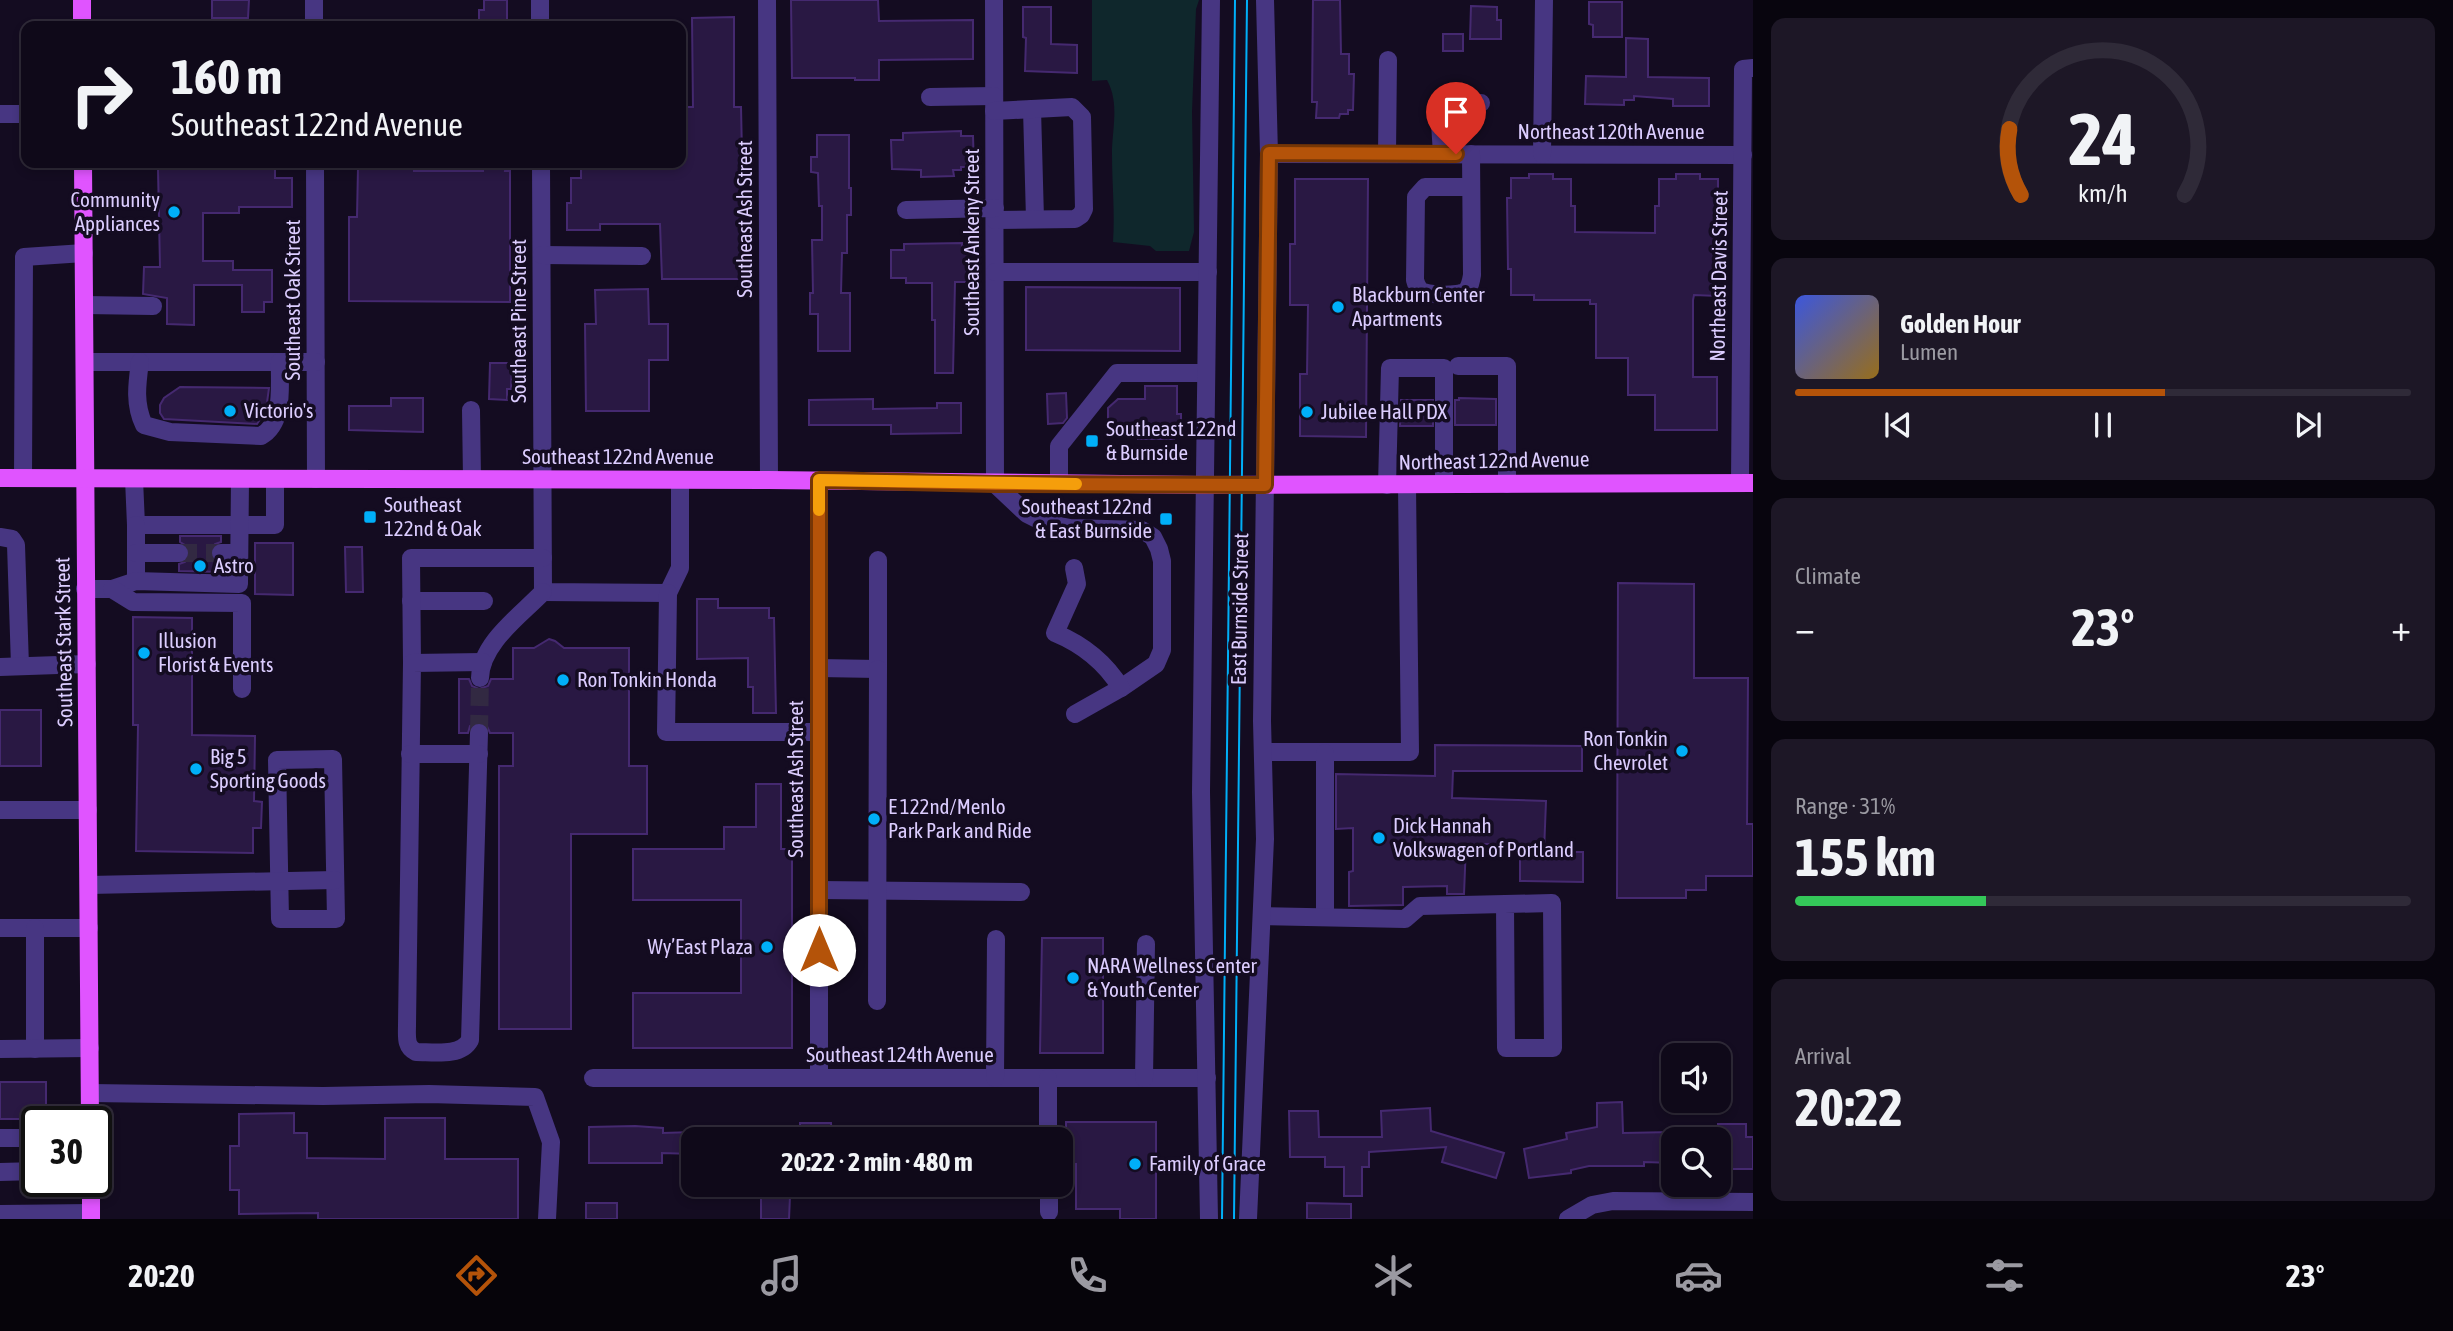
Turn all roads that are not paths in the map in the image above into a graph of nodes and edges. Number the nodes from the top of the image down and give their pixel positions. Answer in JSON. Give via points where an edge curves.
{"nodes":[{"id":1,"x":82,"y":0,"type":"edge"},
{"id":2,"x":314,"y":0,"type":"edge"},
{"id":3,"x":540,"y":0,"type":"edge"},
{"id":4,"x":766,"y":0,"type":"edge"},
{"id":5,"x":994,"y":0,"type":"edge"},
{"id":6,"x":1211,"y":0,"type":"edge"},
{"id":7,"x":1265,"y":0,"type":"edge"},
{"id":8,"x":1544,"y":0,"type":"edge"},
{"id":9,"x":82,"y":21,"type":"edge"},
{"id":10,"x":314,"y":21,"type":"edge"},
{"id":11,"x":540,"y":21,"type":"edge"},
{"id":12,"x":1388,"y":60,"type":"dead end"},
{"id":13,"x":1748,"y":69,"type":"edge"},
{"id":14,"x":930,"y":97,"type":"dead end"},
{"id":15,"x":994,"y":103,"type":"junction"},
{"id":16,"x":1481,"y":103,"type":"dead end"},
{"id":17,"x":1032,"y":109,"type":"junction"},
{"id":18,"x":0,"y":114,"type":"edge"},
{"id":19,"x":21,"y":114,"type":"edge"},
{"id":20,"x":1269,"y":153,"type":"junction"},
{"id":21,"x":1387,"y":154,"type":"junction"},
{"id":22,"x":1442,"y":154,"type":"junction"},
{"id":23,"x":1471,"y":154,"type":"junction"},
{"id":24,"x":1542,"y":154,"type":"junction"},
{"id":25,"x":1743,"y":155,"type":"junction"},
{"id":26,"x":83,"y":168,"type":"edge"},
{"id":27,"x":315,"y":168,"type":"edge"},
{"id":28,"x":541,"y":168,"type":"edge"},
{"id":29,"x":1471,"y":187,"type":"junction"},
{"id":30,"x":906,"y":210,"type":"dead end"},
{"id":31,"x":995,"y":214,"type":"junction"},
{"id":32,"x":1035,"y":219,"type":"junction"},
{"id":33,"x":84,"y":253,"type":"junction"},
{"id":34,"x":541,"y":255,"type":"junction"},
{"id":35,"x":642,"y":256,"type":"dead end"},
{"id":36,"x":995,"y":272,"type":"junction"},
{"id":37,"x":1208,"y":272,"type":"junction"},
{"id":38,"x":85,"y":305,"type":"junction"},
{"id":39,"x":153,"y":306,"type":"dead end"},
{"id":40,"x":85,"y":362,"type":"junction"},
{"id":41,"x":140,"y":362,"type":"junction"},
{"id":42,"x":280,"y":362,"type":"junction"},
{"id":43,"x":316,"y":362,"type":"junction"},
{"id":44,"x":1458,"y":366,"type":"dead end"},
{"id":45,"x":1206,"y":373,"type":"junction"},
{"id":46,"x":471,"y":410,"type":"dead end"},
{"id":47,"x":0,"y":478,"type":"edge"},
{"id":48,"x":23,"y":478,"type":"junction"},
{"id":49,"x":85,"y":478,"type":"junction"},
{"id":50,"x":134,"y":478,"type":"junction"},
{"id":51,"x":240,"y":478,"type":"junction"},
{"id":52,"x":275,"y":479,"type":"junction"},
{"id":53,"x":316,"y":479,"type":"junction"},
{"id":54,"x":472,"y":479,"type":"junction"},
{"id":55,"x":542,"y":479,"type":"junction"},
{"id":56,"x":680,"y":480,"type":"junction"},
{"id":57,"x":769,"y":480,"type":"junction"},
{"id":58,"x":819,"y":480,"type":"junction"},
{"id":59,"x":1747,"y":483,"type":"edge"},
{"id":60,"x":995,"y":484,"type":"junction"},
{"id":61,"x":1059,"y":484,"type":"junction"},
{"id":62,"x":1444,"y":484,"type":"junction"},
{"id":63,"x":1507,"y":484,"type":"junction"},
{"id":64,"x":1205,"y":485,"type":"junction"},
{"id":65,"x":1235,"y":485,"type":"joint"},
{"id":66,"x":1265,"y":485,"type":"junction"},
{"id":67,"x":1387,"y":485,"type":"junction"},
{"id":68,"x":1407,"y":485,"type":"junction"},
{"id":69,"x":136,"y":525,"type":"junction"},
{"id":70,"x":240,"y":526,"type":"junction"},
{"id":71,"x":0,"y":537,"type":"edge"},
{"id":72,"x":136,"y":553,"type":"junction"},
{"id":73,"x":179,"y":553,"type":"tunnel mouth"},
{"id":74,"x":542,"y":558,"type":"junction"},
{"id":75,"x":878,"y":560,"type":"dead end"},
{"id":76,"x":1074,"y":568,"type":"dead end"},
{"id":77,"x":136,"y":581,"type":"junction"},
{"id":78,"x":85,"y":589,"type":"junction"},
{"id":79,"x":112,"y":589,"type":"junction"},
{"id":80,"x":542,"y":592,"type":"junction"},
{"id":81,"x":668,"y":593,"type":"junction"},
{"id":82,"x":411,"y":601,"type":"junction"},
{"id":83,"x":484,"y":601,"type":"dead end"},
{"id":84,"x":412,"y":663,"type":"junction"},
{"id":85,"x":87,"y":664,"type":"junction"},
{"id":86,"x":20,"y":666,"type":"junction"},
{"id":87,"x":0,"y":667,"type":"edge"},
{"id":88,"x":819,"y":668,"type":"junction"},
{"id":89,"x":878,"y":669,"type":"junction"},
{"id":90,"x":1121,"y":688,"type":"junction"},
{"id":91,"x":242,"y":689,"type":"dead end"},
{"id":92,"x":1075,"y":714,"type":"dead end"},
{"id":93,"x":819,"y":732,"type":"junction"},
{"id":94,"x":479,"y":733,"type":"tunnel mouth"},
{"id":95,"x":1262,"y":752,"type":"junction"},
{"id":96,"x":1325,"y":753,"type":"junction"},
{"id":97,"x":410,"y":754,"type":"junction"},
{"id":98,"x":479,"y":754,"type":"junction"},
{"id":99,"x":0,"y":810,"type":"edge"},
{"id":100,"x":88,"y":810,"type":"junction"},
{"id":101,"x":335,"y":880,"type":"junction"},
{"id":102,"x":279,"y":881,"type":"junction"},
{"id":103,"x":89,"y":885,"type":"junction"},
{"id":104,"x":819,"y":891,"type":"junction"},
{"id":105,"x":876,"y":891,"type":"junction"},
{"id":106,"x":1021,"y":892,"type":"dead end"},
{"id":107,"x":1505,"y":904,"type":"junction"},
{"id":108,"x":1263,"y":916,"type":"junction"},
{"id":109,"x":1325,"y":917,"type":"junction"},
{"id":110,"x":0,"y":928,"type":"edge"},
{"id":111,"x":34,"y":928,"type":"junction"},
{"id":112,"x":89,"y":928,"type":"junction"},
{"id":113,"x":996,"y":939,"type":"dead end"},
{"id":114,"x":1146,"y":943,"type":"dead end"},
{"id":115,"x":877,"y":1001,"type":"dead end"},
{"id":116,"x":90,"y":1048,"type":"junction"},
{"id":117,"x":0,"y":1049,"type":"edge"},
{"id":118,"x":34,"y":1049,"type":"junction"},
{"id":119,"x":819,"y":1077,"type":"junction"},
{"id":120,"x":593,"y":1078,"type":"dead end"},
{"id":121,"x":995,"y":1078,"type":"junction"},
{"id":122,"x":1048,"y":1078,"type":"junction"},
{"id":123,"x":1144,"y":1078,"type":"junction"},
{"id":124,"x":1207,"y":1078,"type":"junction"},
{"id":125,"x":90,"y":1093,"type":"junction"},
{"id":126,"x":90,"y":1106,"type":"edge"},
{"id":127,"x":1048,"y":1127,"type":"edge"},
{"id":128,"x":0,"y":1138,"type":"edge"},
{"id":129,"x":21,"y":1138,"type":"edge"},
{"id":130,"x":21,"y":1171,"type":"edge"},
{"id":131,"x":0,"y":1172,"type":"edge"},
{"id":132,"x":91,"y":1197,"type":"edge"},
{"id":133,"x":1049,"y":1197,"type":"edge"},
{"id":134,"x":1753,"y":1202,"type":"edge"},
{"id":135,"x":1049,"y":1212,"type":"dead end"},
{"id":136,"x":0,"y":1214,"type":"edge"},
{"id":137,"x":91,"y":1216,"type":"edge"},
{"id":138,"x":547,"y":1219,"type":"edge"},
{"id":139,"x":1209,"y":1219,"type":"edge"},
{"id":140,"x":1248,"y":1219,"type":"edge"},
{"id":141,"x":1568,"y":1219,"type":"edge"}],
"edges":[{"from":1,"to":9,"type":"main road"},
{"from":2,"to":10,"type":"street"},
{"from":3,"to":11,"type":"street"},
{"from":4,"to":57,"type":"street","name":"Southeast Ash Street"},
{"from":5,"to":15,"type":"street","name":"Southeast Ankeny Street"},
{"from":6,"to":37,"type":"street","name":"East Burnside Street"},
{"from":7,"to":20,"type":"street","name":"East Burnside Street"},
{"from":8,"to":24,"type":"street"},
{"from":12,"to":21,"type":"street"},
{"from":13,"to":25,"type":"street","name":"Northeast Davis Street"},
{"from":14,"to":15,"type":"street"},
{"from":15,"to":17,"type":"street"},
{"from":15,"to":31,"type":"street","name":"Southeast Ankeny Street"},
{"from":16,"to":22,"type":"street","via":[[1447,105],[1440,123]]},
{"from":17,"to":32,"type":"street"},
{"from":17,"to":32,"type":"street","via":[[1072,107],[1082,117],[1084,209],[1075,219]]},
{"from":18,"to":19,"type":"street"},
{"from":20,"to":21,"type":"street","name":"Northeast 120th Avenue"},
{"from":20,"to":66,"type":"street","name":"East Burnside Street"},
{"from":21,"to":22,"type":"street","name":"Northeast 120th Avenue"},
{"from":22,"to":23,"type":"street","name":"Northeast 120th Avenue"},
{"from":23,"to":24,"type":"street","name":"Northeast 120th Avenue"},
{"from":23,"to":29,"type":"street"},
{"from":24,"to":25,"type":"street","name":"Northeast 120th Avenue"},
{"from":25,"to":59,"type":"street","name":"Northeast Davis Street"},
{"from":26,"to":33,"type":"main road","name":"Southeast Stark Street"},
{"from":27,"to":43,"type":"street","name":"Southeast Oak Street"},
{"from":28,"to":34,"type":"street","name":"Southeast Pine Street"},
{"from":29,"to":29,"type":"street","via":[[1425,187],[1416,197],[1415,279],[1428,295],[1461,293],[1471,283]]},
{"from":30,"to":31,"type":"street"},
{"from":31,"to":32,"type":"street"},
{"from":31,"to":36,"type":"street","name":"Southeast Ankeny Street"},
{"from":33,"to":38,"type":"main road","name":"Southeast Stark Street"},
{"from":33,"to":48,"type":"street","via":[[24,257]]},
{"from":34,"to":35,"type":"street"},
{"from":34,"to":55,"type":"street","name":"Southeast Pine Street"},
{"from":36,"to":37,"type":"street"},
{"from":36,"to":60,"type":"street","name":"Southeast Ankeny Street"},
{"from":37,"to":45,"type":"street","name":"East Burnside Street"},
{"from":38,"to":39,"type":"street"},
{"from":38,"to":40,"type":"main road","name":"Southeast Stark Street"},
{"from":40,"to":41,"type":"street"},
{"from":40,"to":49,"type":"main road","name":"Southeast Stark Street"},
{"from":41,"to":42,"type":"street"},
{"from":41,"to":42,"type":"street","via":[[136,387],[144,425],[170,432],[261,436],[270,431],[278,412]]},
{"from":42,"to":43,"type":"street"},
{"from":43,"to":53,"type":"street","name":"Southeast Oak Street"},
{"from":44,"to":63,"type":"street","via":[[1507,366]]},
{"from":45,"to":61,"type":"street","via":[[1117,373],[1059,446]]},
{"from":45,"to":64,"type":"street","name":"East Burnside Street"},
{"from":46,"to":54,"type":"street"},
{"from":47,"to":48,"type":"main road","name":"Southeast 122nd Avenue"},
{"from":48,"to":49,"type":"main road","name":"Southeast 122nd Avenue"},
{"from":49,"to":50,"type":"main road","name":"Southeast 122nd Avenue"},
{"from":49,"to":78,"type":"main road","name":"Southeast Stark Street"},
{"from":50,"to":51,"type":"main road","name":"Southeast 122nd Avenue"},
{"from":50,"to":69,"type":"street"},
{"from":51,"to":52,"type":"main road","name":"Southeast 122nd Avenue"},
{"from":51,"to":70,"type":"street"},
{"from":52,"to":53,"type":"main road","name":"Southeast 122nd Avenue"},
{"from":52,"to":70,"type":"street","via":[[275,525]]},
{"from":53,"to":54,"type":"main road","name":"Southeast 122nd Avenue"},
{"from":54,"to":55,"type":"main road","name":"Southeast 122nd Avenue"},
{"from":55,"to":56,"type":"main road","name":"Southeast 122nd Avenue"},
{"from":55,"to":74,"type":"street","name":"Southeast Pine Street"},
{"from":56,"to":57,"type":"main road","name":"Southeast 122nd Avenue"},
{"from":56,"to":81,"type":"street","via":[[680,568]]},
{"from":57,"to":58,"type":"main road","name":"Southeast 122nd Avenue"},
{"from":58,"to":60,"type":"main road","name":"Southeast 122nd Avenue"},
{"from":58,"to":88,"type":"street","name":"Southeast Ash Street"},
{"from":59,"to":63,"type":"main road","name":"Northeast 122nd Avenue"},
{"from":60,"to":61,"type":"main road","name":"Southeast 122nd Avenue"},
{"from":60,"to":90,"type":"street","via":[[1027,514],[1045,523],[1070,528],[1133,528],[1153,537],[1162,561],[1162,650],[1156,664]]},
{"from":61,"to":64,"type":"main road","name":"Southeast 122nd Avenue"},
{"from":62,"to":63,"type":"main road","name":"Northeast 122nd Avenue"},
{"from":62,"to":67,"type":"street","via":[[1444,368],[1390,368]]},
{"from":62,"to":68,"type":"main road","name":"Northeast 122nd Avenue"},
{"from":64,"to":65,"type":"main road","name":"Southeast 122nd Avenue"},
{"from":64,"to":124,"type":"street","name":"East Burnside Street","via":[[1201,792]]},
{"from":65,"to":66,"type":"main road","name":"Northeast 122nd Avenue"},
{"from":66,"to":67,"type":"main road","name":"Northeast 122nd Avenue"},
{"from":66,"to":95,"type":"street","name":"East Burnside Street"},
{"from":67,"to":68,"type":"main road","name":"Northeast 122nd Avenue"},
{"from":68,"to":96,"type":"street","via":[[1410,752]]},
{"from":69,"to":70,"type":"street"},
{"from":69,"to":72,"type":"street"},
{"from":70,"to":77,"type":"street","via":[[230,553],[239,584]]},
{"from":71,"to":86,"type":"street","via":[[12,539],[16,545]]},
{"from":72,"to":73,"type":"street"},
{"from":72,"to":77,"type":"street"},
{"from":74,"to":80,"type":"street","name":"Southeast Pine Street"},
{"from":74,"to":82,"type":"street","via":[[411,558]]},
{"from":75,"to":89,"type":"street"},
{"from":76,"to":90,"type":"street","via":[[1077,584],[1055,633],[1101,661]]},
{"from":77,"to":79,"type":"street"},
{"from":78,"to":79,"type":"street"},
{"from":78,"to":85,"type":"main road","name":"Southeast Stark Street"},
{"from":79,"to":91,"type":"street","via":[[133,602],[242,603]]},
{"from":80,"to":81,"type":"street"},
{"from":80,"to":84,"type":"street","via":[[493,643],[481,670]]},
{"from":81,"to":93,"type":"street","via":[[666,732]]},
{"from":82,"to":83,"type":"street"},
{"from":82,"to":84,"type":"street"},
{"from":84,"to":97,"type":"street"},
{"from":85,"to":86,"type":"street"},
{"from":85,"to":100,"type":"main road","name":"Southeast Stark Street"},
{"from":86,"to":87,"type":"street"},
{"from":88,"to":89,"type":"street"},
{"from":88,"to":93,"type":"street","name":"Southeast Ash Street"},
{"from":89,"to":105,"type":"street"},
{"from":90,"to":92,"type":"street"},
{"from":93,"to":104,"type":"street","name":"Southeast Ash Street"},
{"from":94,"to":98,"type":"street"},
{"from":95,"to":96,"type":"street"},
{"from":95,"to":108,"type":"street","name":"East Burnside Street"},
{"from":96,"to":109,"type":"street"},
{"from":97,"to":98,"type":"street"},
{"from":97,"to":98,"type":"street","via":[[407,1043],[416,1052],[453,1052],[470,1040]]},
{"from":99,"to":100,"type":"street"},
{"from":100,"to":103,"type":"main road","name":"Southeast Stark Street"},
{"from":101,"to":102,"type":"street"},
{"from":101,"to":102,"type":"street","via":[[336,919],[280,919]]},
{"from":101,"to":102,"type":"street","via":[[334,759],[277,760]]},
{"from":102,"to":103,"type":"street"},
{"from":103,"to":112,"type":"main road","name":"Southeast Stark Street"},
{"from":104,"to":105,"type":"street"},
{"from":104,"to":119,"type":"street","name":"Southeast Ash Street"},
{"from":105,"to":106,"type":"street"},
{"from":105,"to":115,"type":"street"},
{"from":107,"to":107,"type":"street","via":[[1552,903],[1553,1048],[1506,1048]]},
{"from":107,"to":109,"type":"street","via":[[1420,906],[1405,919]]},
{"from":108,"to":109,"type":"street"},
{"from":108,"to":140,"type":"street","name":"East Burnside Street"},
{"from":110,"to":111,"type":"street"},
{"from":111,"to":112,"type":"street"},
{"from":111,"to":118,"type":"street"},
{"from":112,"to":116,"type":"main road","name":"Southeast Stark Street"},
{"from":113,"to":121,"type":"street"},
{"from":114,"to":123,"type":"street"},
{"from":116,"to":118,"type":"street"},
{"from":116,"to":125,"type":"main road","name":"Southeast Stark Street"},
{"from":117,"to":118,"type":"street"},
{"from":119,"to":120,"type":"street","name":"Southeast 124th Avenue"},
{"from":119,"to":121,"type":"street","name":"Southeast 124th Avenue"},
{"from":121,"to":122,"type":"street","name":"Southeast 124th Avenue"},
{"from":122,"to":123,"type":"street","name":"Southeast 124th Avenue"},
{"from":122,"to":127,"type":"street"},
{"from":123,"to":124,"type":"street","name":"Southeast 124th Avenue"},
{"from":124,"to":139,"type":"street","name":"East Burnside Street"},
{"from":125,"to":126,"type":"main road","name":"Southeast Stark Street"},
{"from":125,"to":138,"type":"street","via":[[535,1097],[551,1142]]},
{"from":128,"to":129,"type":"street"},
{"from":130,"to":131,"type":"street"},
{"from":132,"to":137,"type":"main road"},
{"from":133,"to":135,"type":"street"},
{"from":134,"to":141,"type":"street","via":[[1613,1201],[1592,1205]]},
{"from":136,"to":137,"type":"street"}]}
